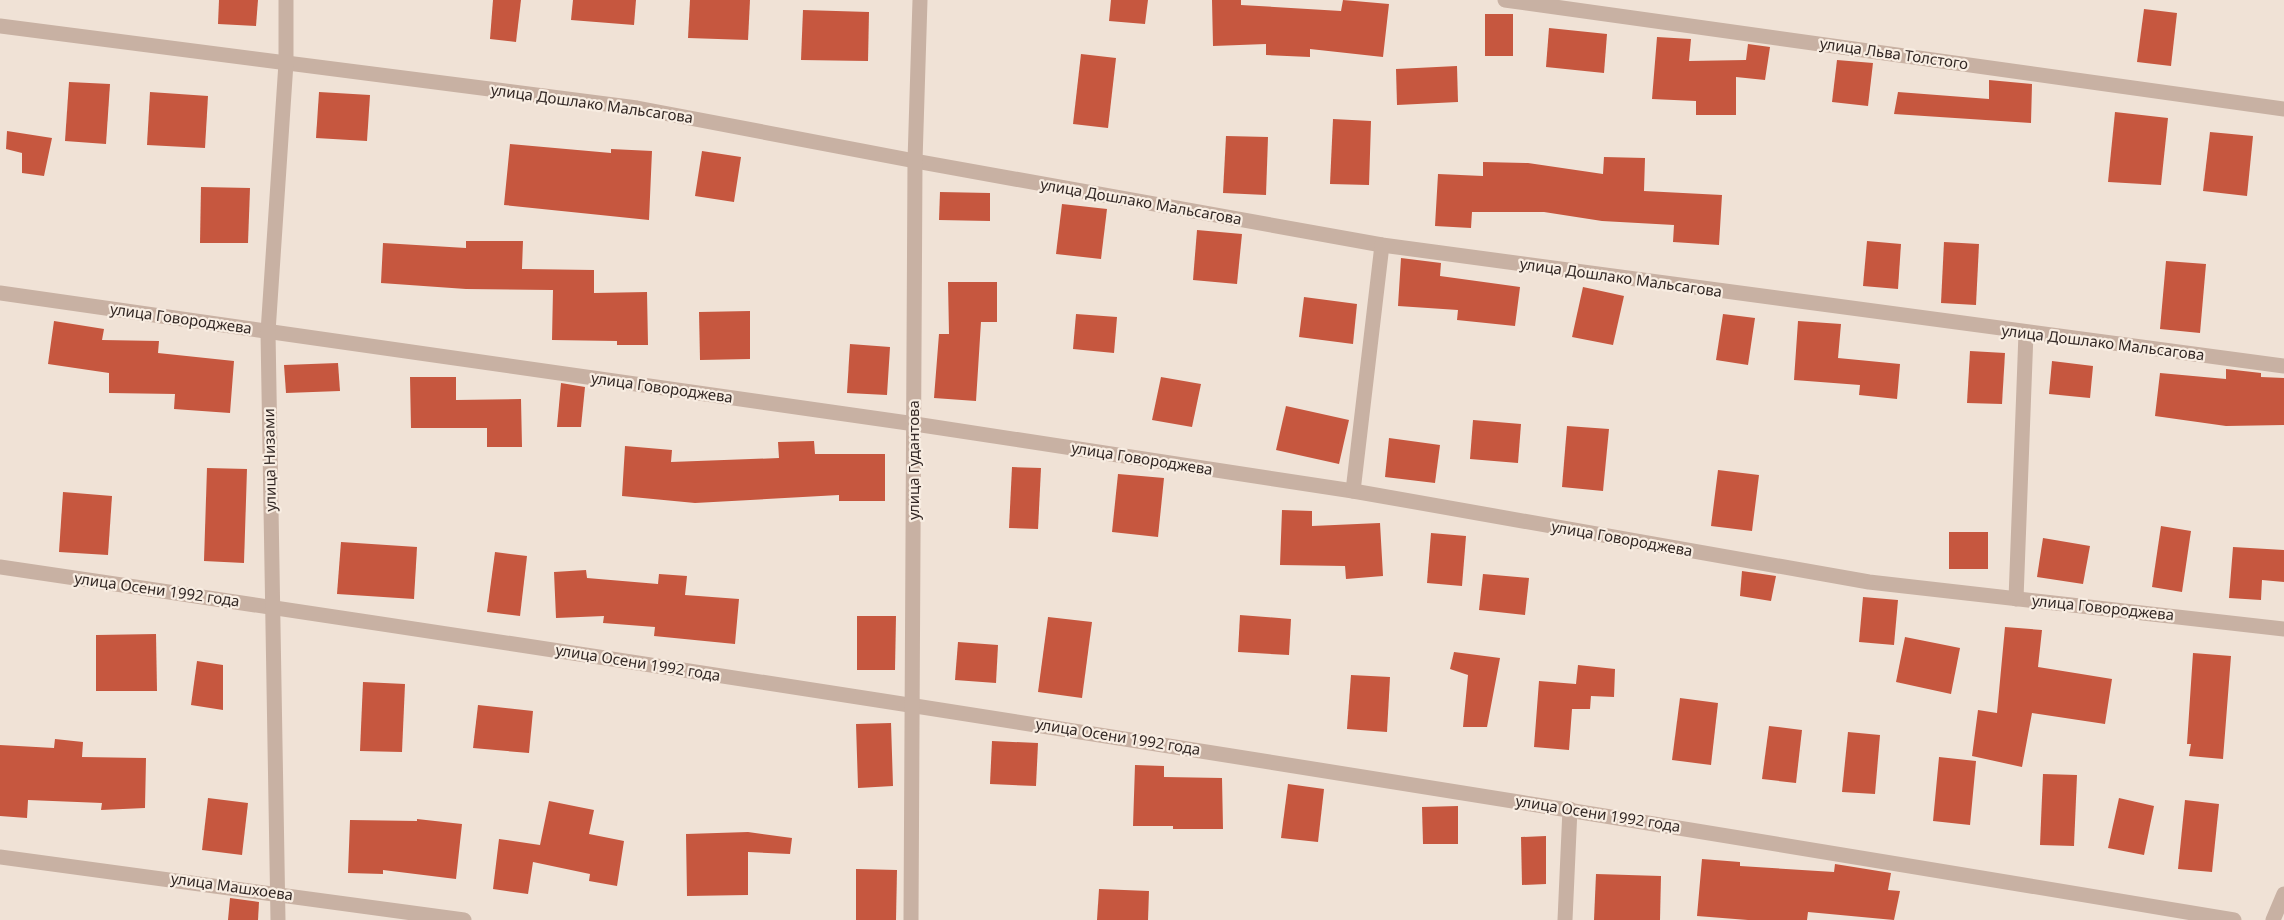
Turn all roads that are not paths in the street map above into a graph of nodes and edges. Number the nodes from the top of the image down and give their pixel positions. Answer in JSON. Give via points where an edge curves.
{"nodes":[{"id":1,"x":286,"y":0,"type":"edge"},
{"id":2,"x":920,"y":0,"type":"edge"},
{"id":3,"x":1505,"y":0,"type":"edge"},
{"id":4,"x":1554,"y":3,"type":"edge"},
{"id":5,"x":0,"y":26,"type":"edge"},
{"id":6,"x":286,"y":63,"type":"junction"},
{"id":7,"x":2284,"y":109,"type":"edge"},
{"id":8,"x":915,"y":161,"type":"junction"},
{"id":9,"x":1382,"y":245,"type":"junction"},
{"id":10,"x":0,"y":293,"type":"edge"},
{"id":11,"x":268,"y":332,"type":"junction"},
{"id":12,"x":2026,"y":333,"type":"junction"},
{"id":13,"x":2284,"y":366,"type":"edge"},
{"id":14,"x":915,"y":424,"type":"junction"},
{"id":15,"x":1353,"y":491,"type":"junction"},
{"id":16,"x":0,"y":567,"type":"edge"},
{"id":17,"x":2016,"y":599,"type":"junction"},
{"id":18,"x":272,"y":607,"type":"junction"},
{"id":19,"x":2284,"y":629,"type":"edge"},
{"id":20,"x":912,"y":704,"type":"junction"},
{"id":21,"x":1570,"y":809,"type":"junction"},
{"id":22,"x":0,"y":857,"type":"edge"},
{"id":23,"x":276,"y":893,"type":"junction"},
{"id":24,"x":2284,"y":894,"type":"edge"},
{"id":25,"x":278,"y":920,"type":"edge"},
{"id":26,"x":464,"y":920,"type":"edge"},
{"id":27,"x":911,"y":920,"type":"edge"},
{"id":28,"x":1565,"y":920,"type":"edge"},
{"id":29,"x":2234,"y":920,"type":"edge"},
{"id":30,"x":2273,"y":920,"type":"edge"}],
"edges":[{"from":1,"to":6,"type":"street","name":"улица Низами"},
{"from":2,"to":8,"type":"street","name":"улица Гудантова"},
{"from":3,"to":4,"type":"street","name":"улица Льва Толстого"},
{"from":4,"to":7,"type":"street","name":"улица Льва Толстого"},
{"from":5,"to":6,"type":"street","name":"улица Дошлако Мальсагова"},
{"from":6,"to":8,"type":"street","name":"улица Дошлако Мальсагова","via":[[637,108]]},
{"from":6,"to":11,"type":"street","name":"улица Низами"},
{"from":8,"to":9,"type":"street","name":"улица Дошлако Мальсагова"},
{"from":8,"to":14,"type":"street","name":"улица Гудантова"},
{"from":9,"to":12,"type":"street","name":"улица Дошлако Мальсагова"},
{"from":9,"to":15,"type":"street"},
{"from":10,"to":11,"type":"street","name":"улица Говороджева"},
{"from":11,"to":14,"type":"street","name":"улица Говороджева"},
{"from":11,"to":18,"type":"street","name":"улица Низами"},
{"from":12,"to":13,"type":"street","name":"улица Дошлако Мальсагова"},
{"from":12,"to":17,"type":"street"},
{"from":14,"to":15,"type":"street","name":"улица Говороджева"},
{"from":14,"to":20,"type":"street","name":"улица Гудантова"},
{"from":15,"to":17,"type":"street","name":"улица Говороджева","via":[[1869,582]]},
{"from":16,"to":18,"type":"street","name":"улица Осени 1992 года"},
{"from":17,"to":19,"type":"street","name":"улица Говороджева"},
{"from":18,"to":20,"type":"street","name":"улица Осени 1992 года"},
{"from":18,"to":23,"type":"street","name":"улица Низами"},
{"from":20,"to":21,"type":"street","name":"улица Осени 1992 года"},
{"from":20,"to":27,"type":"street","name":"улица Гудантова"},
{"from":21,"to":28,"type":"street"},
{"from":21,"to":29,"type":"street","name":"улица Осени 1992 года"},
{"from":22,"to":23,"type":"street","name":"улица Машхоева"},
{"from":23,"to":25,"type":"street","name":"улица Низами"},
{"from":23,"to":26,"type":"street","name":"улица Машхоева"},
{"from":24,"to":30,"type":"street"}]}
